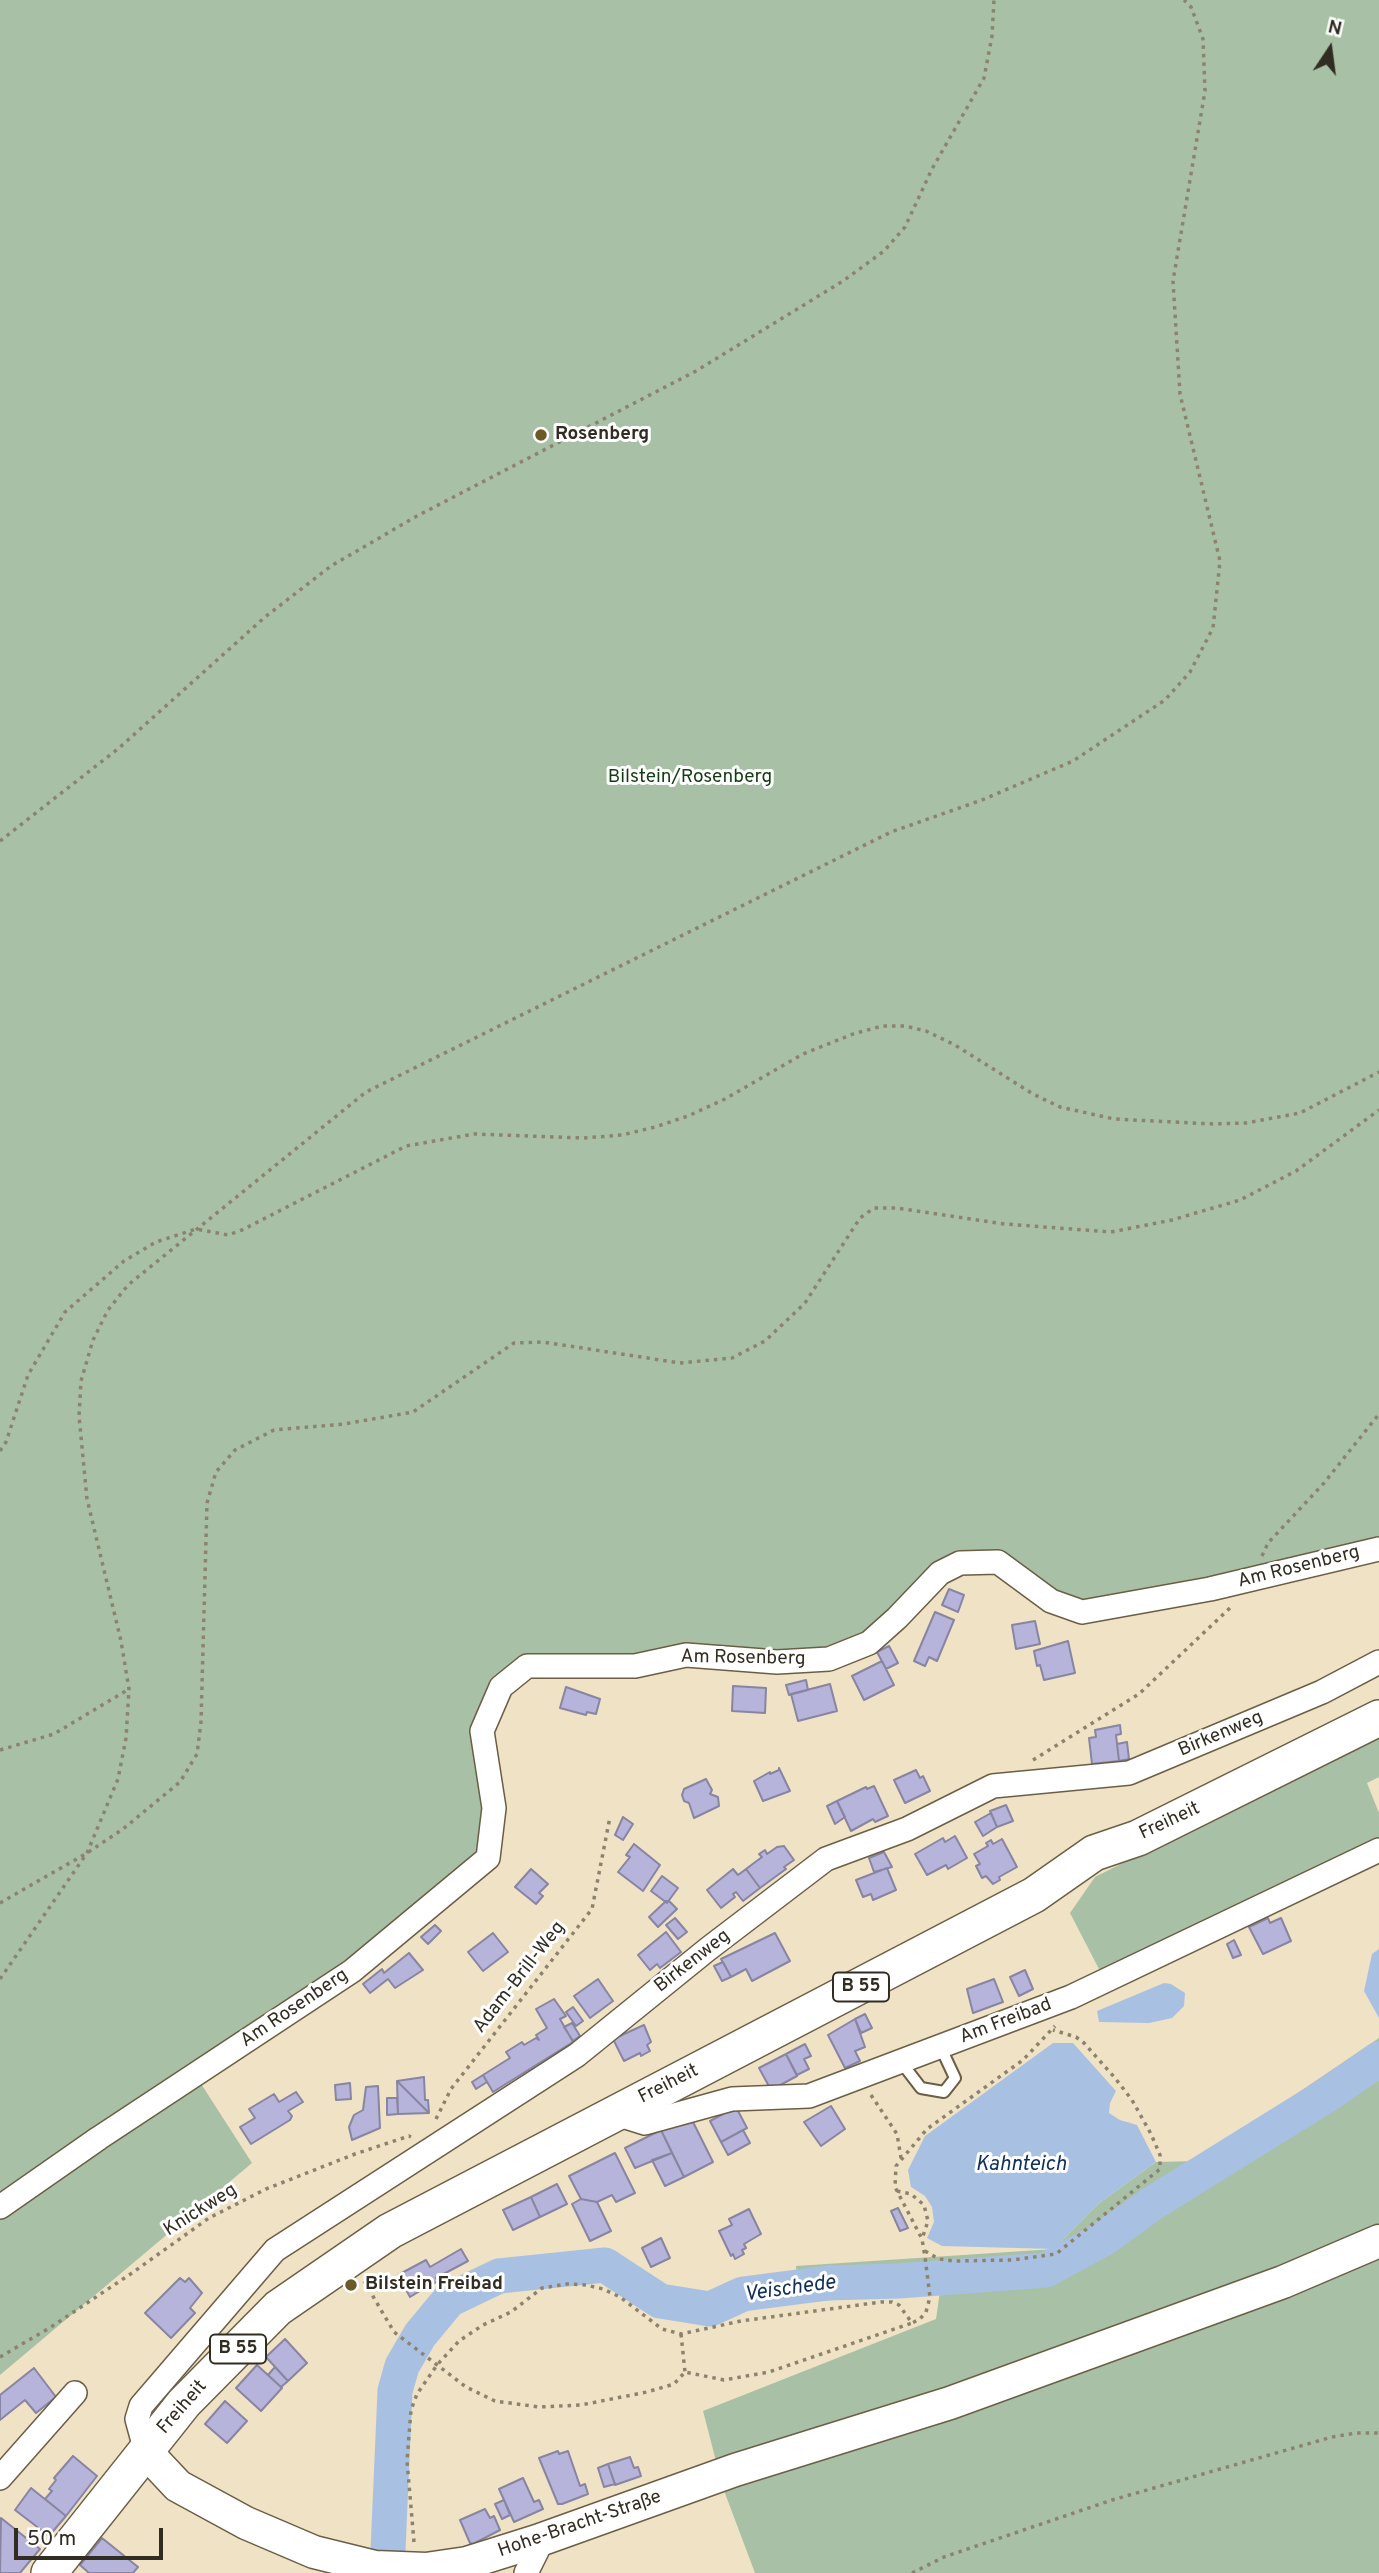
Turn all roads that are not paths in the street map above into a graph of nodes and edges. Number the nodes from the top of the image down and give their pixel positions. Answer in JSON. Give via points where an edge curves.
{"nodes":[{"id":1,"x":1379,"y":1549,"type":"edge"},
{"id":2,"x":1379,"y":1662,"type":"edge"},
{"id":3,"x":1379,"y":1718,"type":"edge"},
{"id":4,"x":1379,"y":1850,"type":"edge"},
{"id":5,"x":940,"y":2046,"type":"junction"},
{"id":6,"x":901,"y":2062,"type":"junction"},
{"id":7,"x":613,"y":2113,"type":"junction"},
{"id":8,"x":0,"y":2207,"type":"edge"},
{"id":9,"x":1379,"y":2241,"type":"edge"},
{"id":10,"x":75,"y":2393,"type":"dead end"},
{"id":11,"x":146,"y":2452,"type":"junction"},
{"id":12,"x":0,"y":2478,"type":"edge"},
{"id":13,"x":537,"y":2541,"type":"junction"},
{"id":14,"x":421,"y":2571,"type":"edge"},
{"id":15,"x":49,"y":2573,"type":"edge"},
{"id":16,"x":526,"y":2573,"type":"edge"}],
"edges":[{"from":1,"to":8,"type":"street","name":"Am Rosenberg","via":[[1210,1590],[1082,1612],[1051,1601],[998,1563],[960,1563],[940,1573],[869,1643],[829,1659],[777,1662],[685,1655],[635,1666],[527,1666],[502,1687],[482,1731],[494,1808],[488,1858],[352,1971]]},
{"from":2,"to":11,"type":"street","name":"Birkenweg","via":[[1322,1692],[1129,1773],[993,1786],[907,1829],[826,1858],[577,2055],[275,2250],[141,2406],[137,2419]]},
{"from":3,"to":7,"type":"main road","name":"Freiheit","number":"B 55","via":[[1138,1838],[1094,1853],[1034,1895]]},
{"from":4,"to":5,"type":"street","name":"Am Freibad","via":[[1070,1997]]},
{"from":5,"to":6,"type":"street","name":"Am Freibad"},
{"from":5,"to":6,"type":"lane","via":[[955,2078],[944,2092],[921,2088]]},
{"from":6,"to":7,"type":"street","name":"Am Freibad","via":[[809,2096],[732,2099],[645,2123]]},
{"from":7,"to":11,"type":"main road","name":"Freiheit","number":"B 55","via":[[390,2231],[278,2308],[184,2403]]},
{"from":9,"to":13,"type":"main road","name":"Hohe-Bracht-Straße","via":[[1283,2282],[950,2403],[735,2470]]},
{"from":10,"to":12,"type":"street"},
{"from":11,"to":14,"type":"main road","name":"Hohe-Bracht-Straße","via":[[178,2486],[314,2553],[375,2567]]},
{"from":11,"to":15,"type":"main road","name":"Freiheit","number":"B 55"},
{"from":13,"to":14,"type":"main road","name":"Hohe-Bracht-Straße","via":[[467,2563]]},
{"from":13,"to":16,"type":"street"}]}
